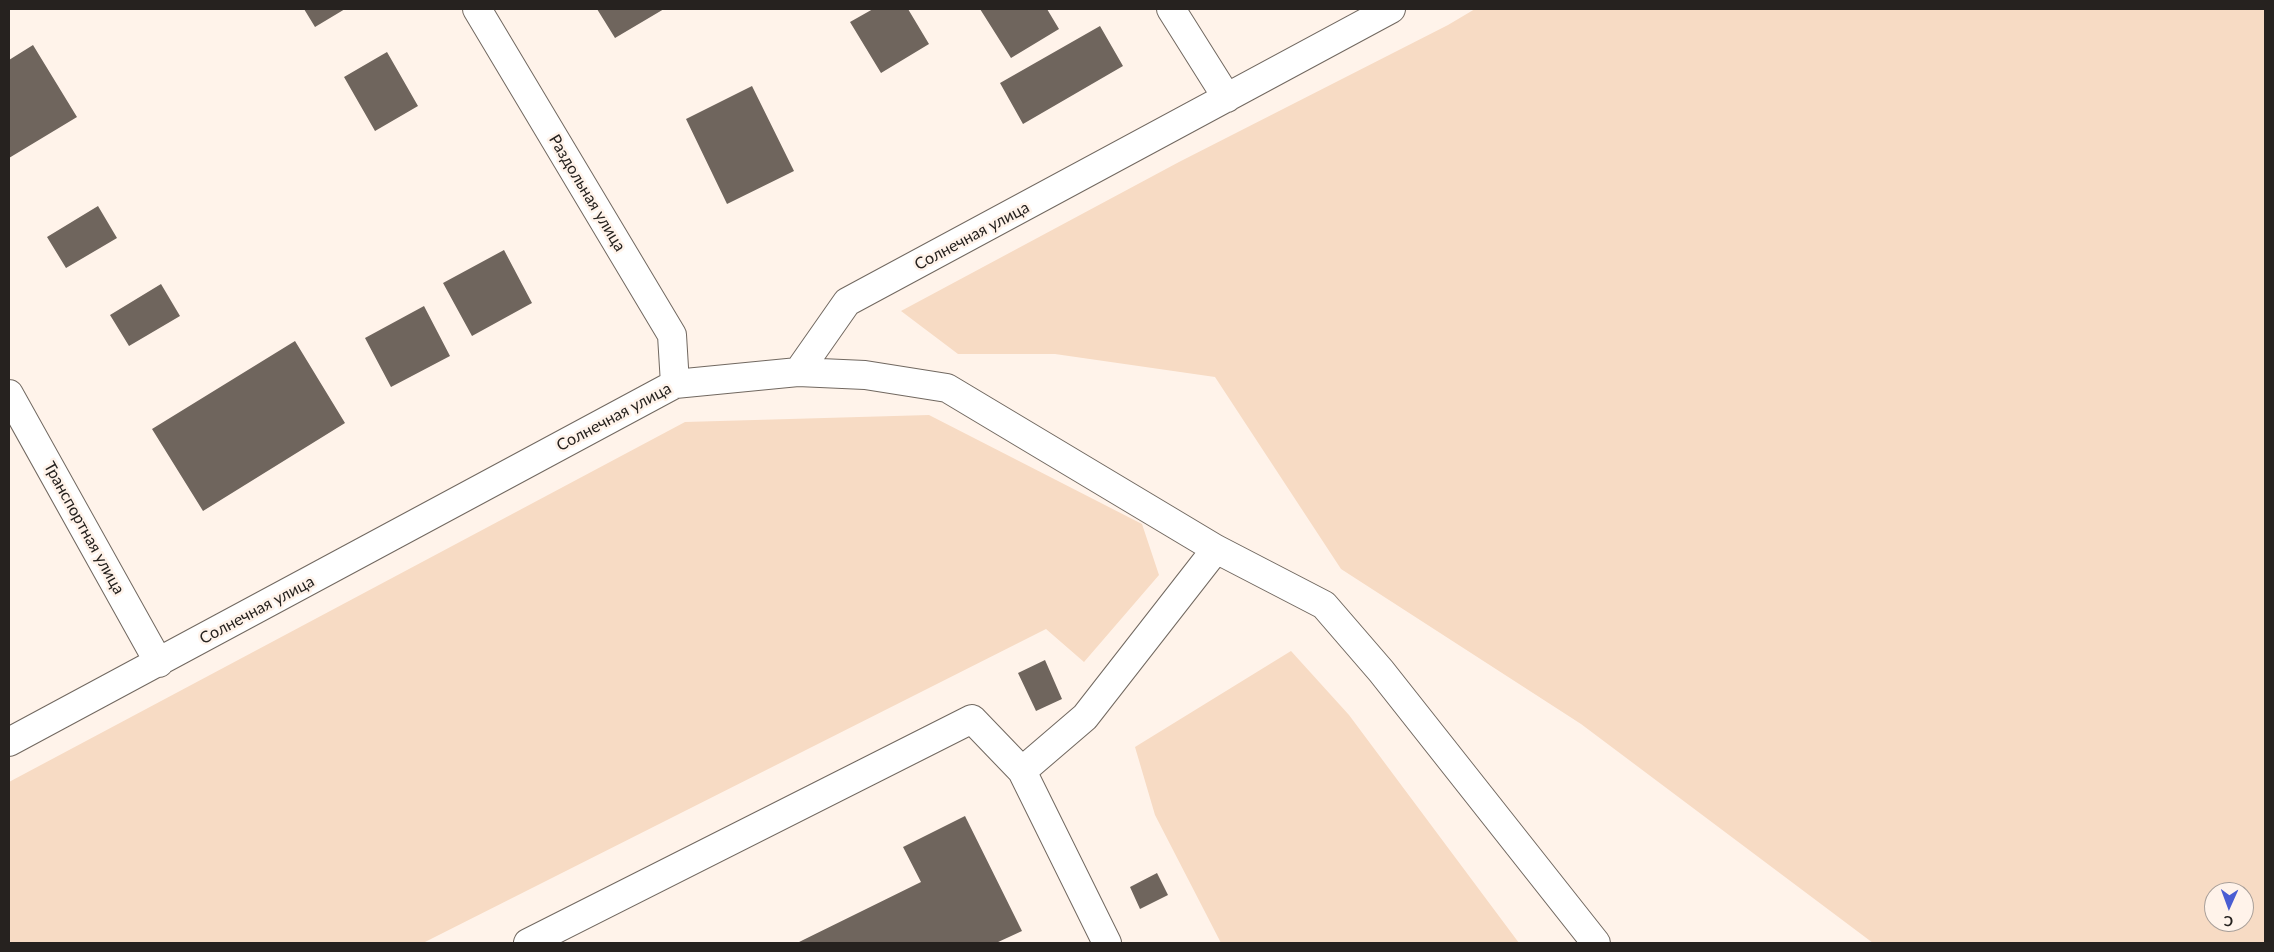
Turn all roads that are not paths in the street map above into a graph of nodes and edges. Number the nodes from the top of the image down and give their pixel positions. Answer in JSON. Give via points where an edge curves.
{"nodes":[{"id":1,"x":477,"y":9,"type":"edge"},
{"id":2,"x":1171,"y":9,"type":"edge"},
{"id":3,"x":1391,"y":9,"type":"edge"},
{"id":4,"x":1227,"y":98,"type":"junction"},
{"id":5,"x":798,"y":372,"type":"junction"},
{"id":6,"x":675,"y":384,"type":"junction"},
{"id":7,"x":9,"y":394,"type":"edge"},
{"id":8,"x":1216,"y":549,"type":"junction"},
{"id":9,"x":159,"y":663,"type":"junction"},
{"id":10,"x":9,"y":742,"type":"edge"},
{"id":11,"x":1022,"y":771,"type":"junction"},
{"id":12,"x":528,"y":943,"type":"edge"},
{"id":13,"x":1107,"y":943,"type":"edge"},
{"id":14,"x":1596,"y":943,"type":"edge"}],
"edges":[{"from":1,"to":6,"type":"street","name":"Раздольная улица","via":[[672,335]]},
{"from":2,"to":4,"type":"street"},
{"from":3,"to":4,"type":"street","name":"Солнечная улица"},
{"from":4,"to":5,"type":"street","name":"Солнечная улица","via":[[847,302]]},
{"from":5,"to":6,"type":"street","name":"Солнечная улица"},
{"from":5,"to":8,"type":"street","via":[[866,375],[947,388]]},
{"from":6,"to":9,"type":"street","name":"Солнечная улица"},
{"from":7,"to":9,"type":"street","name":"Транспортная улица"},
{"from":8,"to":11,"type":"street","via":[[1085,717]]},
{"from":8,"to":14,"type":"street","via":[[1324,605],[1381,671]]},
{"from":9,"to":10,"type":"street","name":"Солнечная улица"},
{"from":11,"to":12,"type":"street","via":[[972,718]]},
{"from":11,"to":13,"type":"street"}]}
